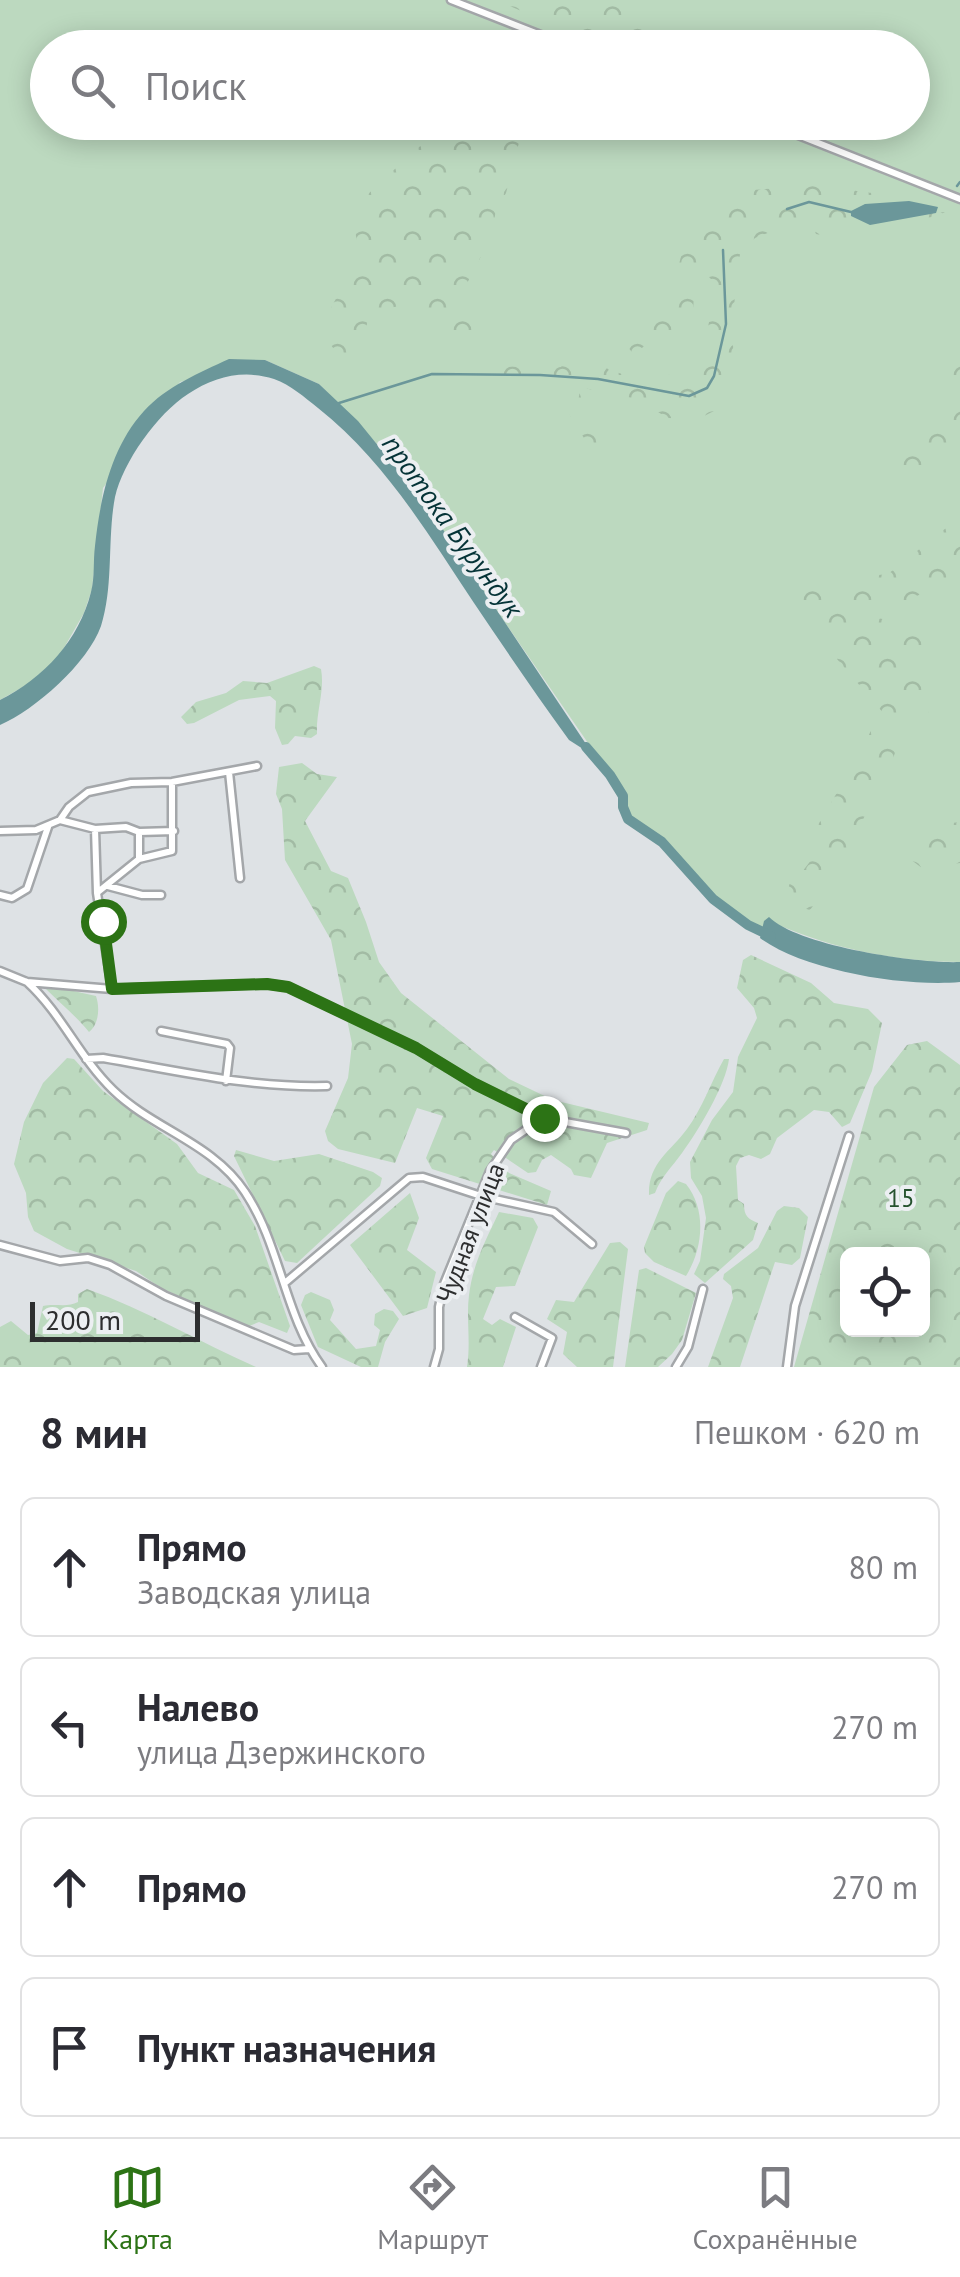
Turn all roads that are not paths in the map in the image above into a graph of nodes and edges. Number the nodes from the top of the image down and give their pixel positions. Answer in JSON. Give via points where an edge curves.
{"nodes":[{"id":1,"x":451,"y":0,"type":"edge"},
{"id":2,"x":528,"y":30,"type":"edge"},
{"id":3,"x":811,"y":140,"type":"edge"},
{"id":4,"x":960,"y":199,"type":"edge"},
{"id":5,"x":257,"y":766,"type":"dead end"},
{"id":6,"x":229,"y":772,"type":"junction"},
{"id":7,"x":172,"y":782,"type":"junction"},
{"id":8,"x":60,"y":820,"type":"junction"},
{"id":9,"x":48,"y":826,"type":"junction"},
{"id":10,"x":95,"y":829,"type":"junction"},
{"id":11,"x":0,"y":831,"type":"edge"},
{"id":12,"x":174,"y":831,"type":"junction"},
{"id":13,"x":139,"y":832,"type":"junction"},
{"id":14,"x":139,"y":859,"type":"junction"},
{"id":15,"x":240,"y":878,"type":"dead end"},
{"id":16,"x":108,"y":886,"type":"junction"},
{"id":17,"x":97,"y":893,"type":"junction"},
{"id":18,"x":0,"y":895,"type":"edge"},
{"id":19,"x":161,"y":895,"type":"dead end"},
{"id":20,"x":0,"y":972,"type":"edge"},
{"id":21,"x":27,"y":982,"type":"junction"},
{"id":22,"x":112,"y":989,"type":"junction"},
{"id":23,"x":161,"y":1031,"type":"dead end"},
{"id":24,"x":86,"y":1059,"type":"junction"},
{"id":25,"x":226,"y":1081,"type":"junction"},
{"id":26,"x":327,"y":1086,"type":"dead end"},
{"id":27,"x":544,"y":1118,"type":"junction"},
{"id":28,"x":626,"y":1134,"type":"dead end"},
{"id":29,"x":849,"y":1136,"type":"dead end"},
{"id":30,"x":481,"y":1196,"type":"junction"},
{"id":31,"x":592,"y":1244,"type":"dead end"},
{"id":32,"x":0,"y":1245,"type":"edge"},
{"id":33,"x":286,"y":1282,"type":"junction"},
{"id":34,"x":703,"y":1289,"type":"dead end"},
{"id":35,"x":515,"y":1317,"type":"dead end"},
{"id":36,"x":310,"y":1349,"type":"junction"},
{"id":37,"x":322,"y":1367,"type":"edge"},
{"id":38,"x":434,"y":1367,"type":"edge"},
{"id":39,"x":540,"y":1367,"type":"edge"},
{"id":40,"x":676,"y":1367,"type":"edge"},
{"id":41,"x":787,"y":1367,"type":"edge"}],
"edges":[{"from":1,"to":2,"type":"street"},
{"from":3,"to":4,"type":"street"},
{"from":5,"to":6,"type":"street"},
{"from":6,"to":7,"type":"street"},
{"from":6,"to":15,"type":"street"},
{"from":7,"to":8,"type":"street","via":[[88,792]]},
{"from":7,"to":12,"type":"street"},
{"from":8,"to":9,"type":"street"},
{"from":8,"to":10,"type":"street"},
{"from":9,"to":11,"type":"street"},
{"from":9,"to":18,"type":"street","via":[[27,889]]},
{"from":10,"to":13,"type":"street"},
{"from":10,"to":17,"type":"street"},
{"from":12,"to":13,"type":"street"},
{"from":12,"to":14,"type":"street","via":[[172,851]]},
{"from":13,"to":14,"type":"street"},
{"from":14,"to":16,"type":"street"},
{"from":16,"to":17,"type":"street"},
{"from":16,"to":19,"type":"street"},
{"from":17,"to":22,"type":"street"},
{"from":20,"to":21,"type":"street"},
{"from":21,"to":22,"type":"street"},
{"from":21,"to":24,"type":"street","via":[[62,1019]]},
{"from":22,"to":27,"type":"street","via":[[276,985],[300,991]]},
{"from":23,"to":25,"type":"street","via":[[227,1044]]},
{"from":24,"to":25,"type":"street"},
{"from":24,"to":33,"type":"street","via":[[116,1094],[234,1176],[259,1215]]},
{"from":25,"to":26,"type":"street"},
{"from":27,"to":28,"type":"street"},
{"from":27,"to":30,"type":"street","name":"Чудная улица","via":[[502,1151]]},
{"from":29,"to":41,"type":"street","via":[[792,1316]]},
{"from":30,"to":31,"type":"street","via":[[554,1212]]},
{"from":30,"to":33,"type":"street","via":[[409,1178]]},
{"from":30,"to":38,"type":"street","name":"Чудная улица","via":[[444,1284]]},
{"from":32,"to":36,"type":"street","via":[[60,1261],[88,1258],[110,1265],[294,1350]]},
{"from":33,"to":36,"type":"street"},
{"from":34,"to":40,"type":"street"},
{"from":35,"to":39,"type":"street","via":[[552,1338]]},
{"from":36,"to":37,"type":"street"}]}
